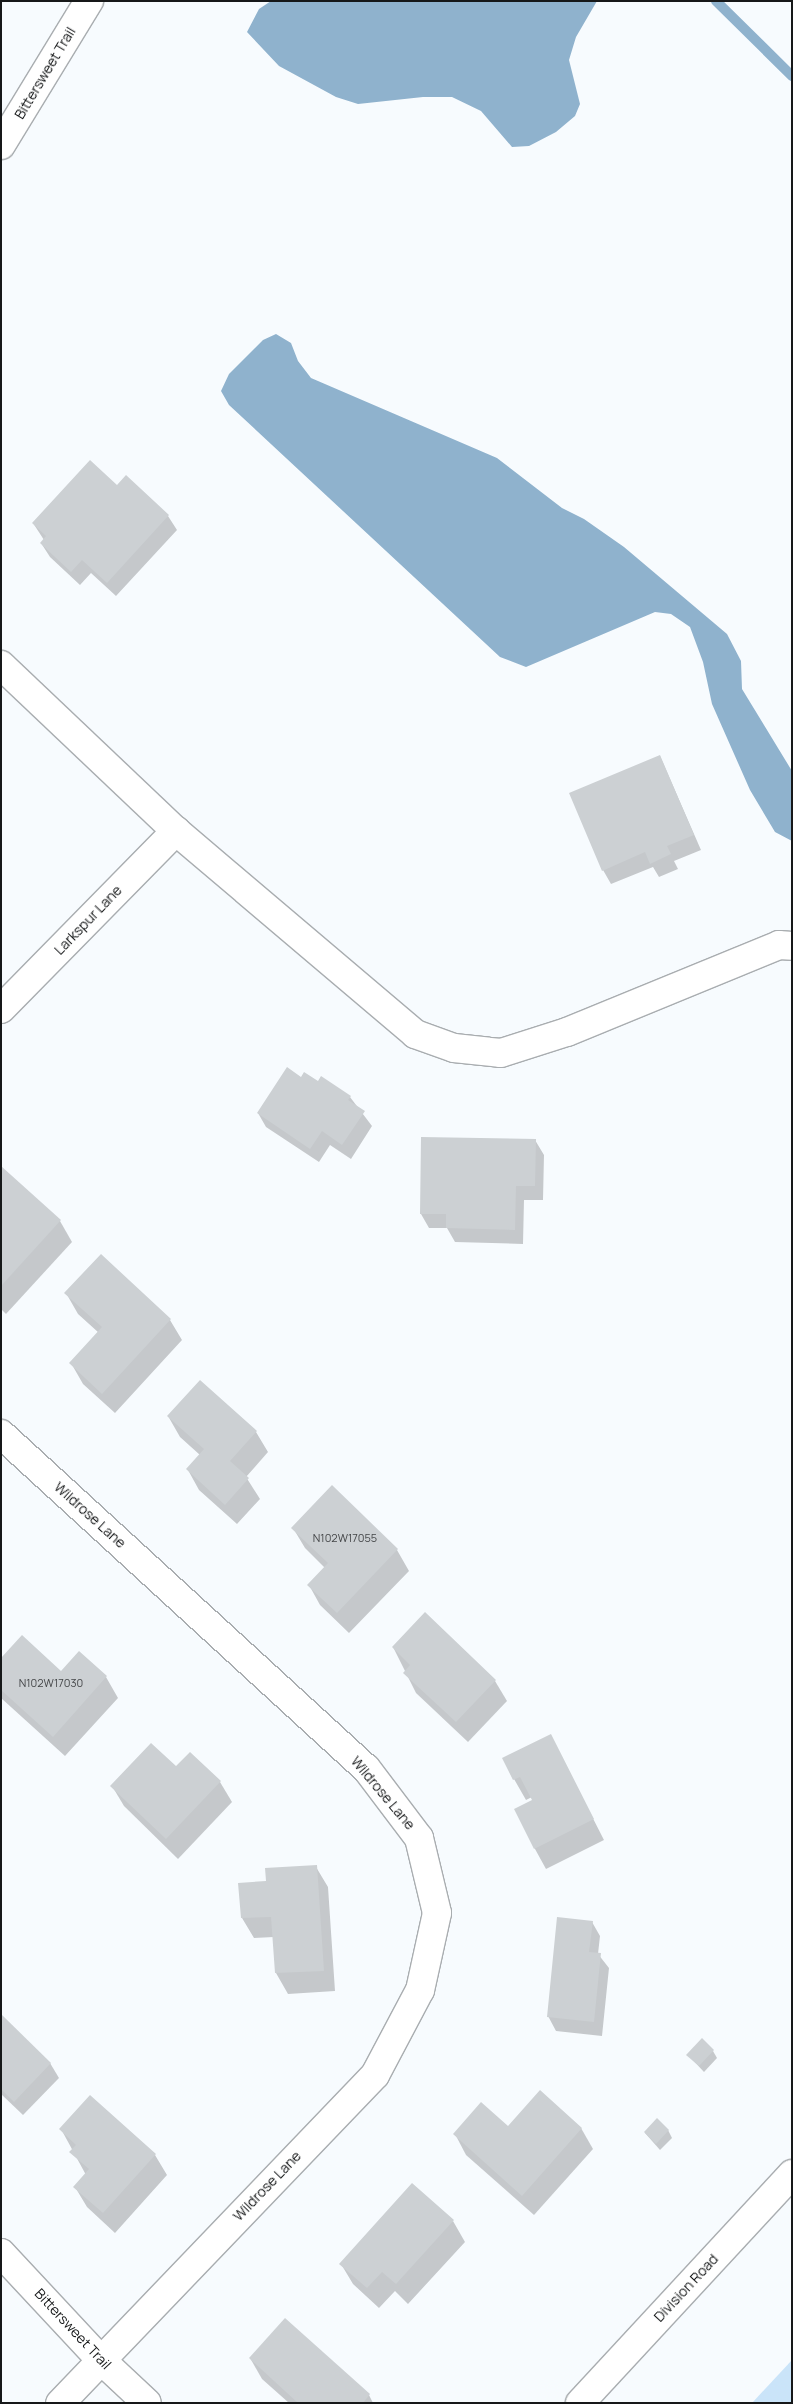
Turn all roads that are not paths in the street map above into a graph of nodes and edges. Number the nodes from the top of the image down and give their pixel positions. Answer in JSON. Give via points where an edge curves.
{"nodes":[{"id":1,"x":89,"y":1,"type":"edge"},
{"id":2,"x":1,"y":145,"type":"edge"},
{"id":3,"x":1,"y":665,"type":"edge"},
{"id":4,"x":176,"y":831,"type":"junction"},
{"id":5,"x":792,"y":946,"type":"edge"},
{"id":6,"x":1,"y":1010,"type":"edge"},
{"id":7,"x":1,"y":1434,"type":"edge"},
{"id":8,"x":792,"y":2174,"type":"edge"},
{"id":9,"x":1,"y":2253,"type":"edge"},
{"id":10,"x":100,"y":2360,"type":"junction"},
{"id":11,"x":60,"y":2403,"type":"edge"},
{"id":12,"x":147,"y":2403,"type":"edge"},
{"id":13,"x":580,"y":2403,"type":"edge"}],
"edges":[{"from":1,"to":2,"type":"street","name":"Bittersweet Trail"},
{"from":3,"to":4,"type":"street"},
{"from":4,"to":5,"type":"street","via":[[414,1034],[454,1048],[501,1053],[567,1032],[780,944]]},
{"from":4,"to":6,"type":"street","name":"Larkspur Lane"},
{"from":7,"to":10,"type":"street","name":"Wildrose Lane","via":[[366,1768],[419,1838],[437,1913],[420,1990],[375,2076]]},
{"from":8,"to":13,"type":"street","name":"Division Road"},
{"from":9,"to":10,"type":"street","name":"Bittersweet Trail"},
{"from":10,"to":11,"type":"street","name":"Wildrose Lane"},
{"from":10,"to":12,"type":"street","name":"Bittersweet Trail"}]}
